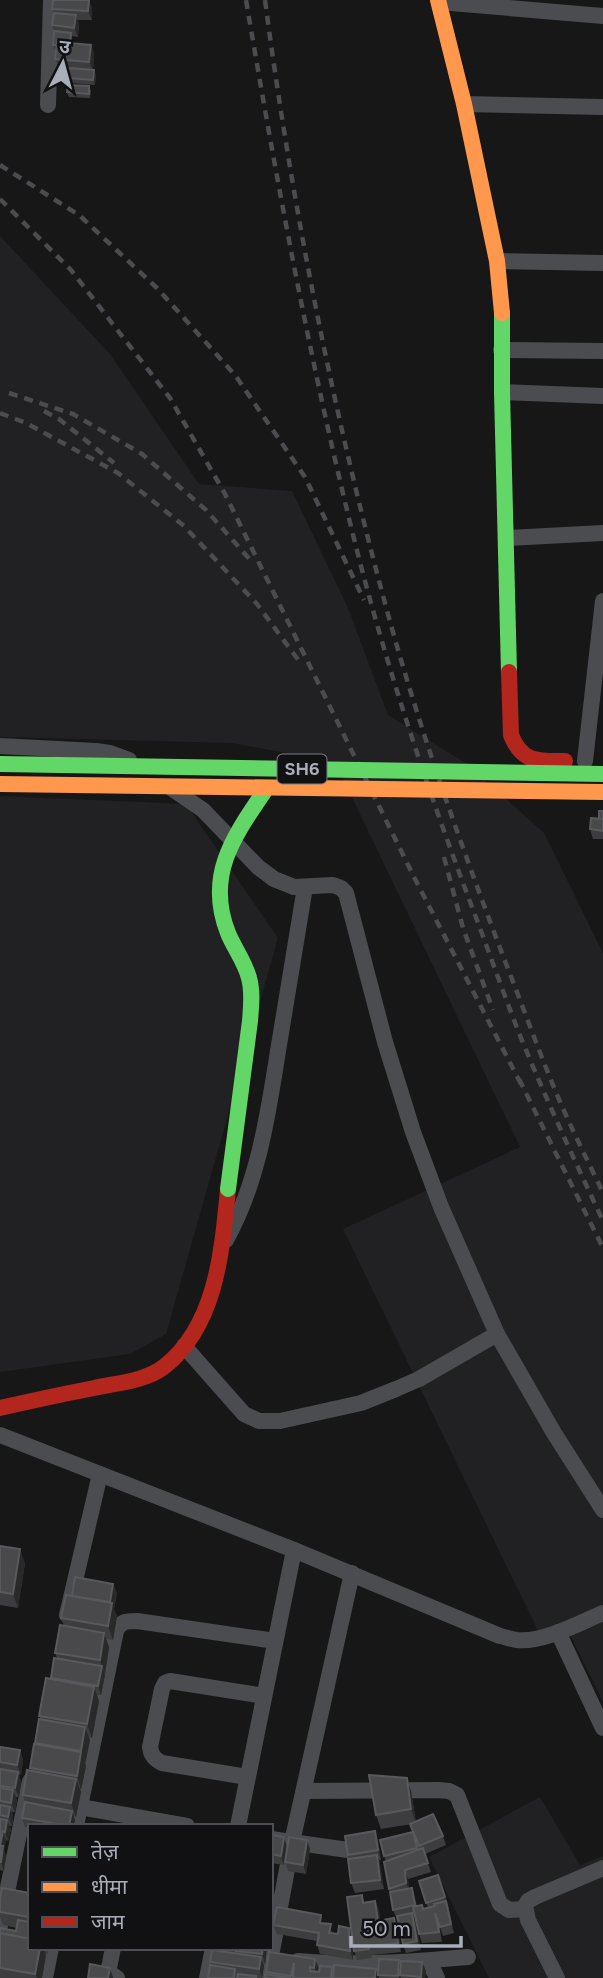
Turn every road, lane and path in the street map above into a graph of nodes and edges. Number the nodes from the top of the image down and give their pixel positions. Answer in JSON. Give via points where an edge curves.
{"nodes":[{"id":1,"x":51,"y":0,"type":"edge"},
{"id":2,"x":438,"y":1,"type":"edge"},
{"id":3,"x":603,"y":16,"type":"edge"},
{"id":4,"x":464,"y":104,"type":"junction"},
{"id":5,"x":48,"y":105,"type":"dead end"},
{"id":6,"x":603,"y":107,"type":"edge"},
{"id":7,"x":497,"y":261,"type":"junction"},
{"id":8,"x":603,"y":263,"type":"edge"},
{"id":9,"x":501,"y":350,"type":"junction"},
{"id":10,"x":603,"y":351,"type":"edge"},
{"id":11,"x":502,"y":392,"type":"junction"},
{"id":12,"x":603,"y":396,"type":"edge"},
{"id":13,"x":603,"y":533,"type":"edge"},
{"id":14,"x":506,"y":538,"type":"junction"},
{"id":15,"x":603,"y":601,"type":"edge"},
{"id":16,"x":600,"y":653,"type":"edge"},
{"id":17,"x":0,"y":746,"type":"edge"},
{"id":18,"x":586,"y":761,"type":"junction"},
{"id":19,"x":603,"y":761,"type":"edge"},
{"id":20,"x":0,"y":764,"type":"edge"},
{"id":21,"x":603,"y":774,"type":"edge"},
{"id":22,"x":0,"y":784,"type":"edge"},
{"id":23,"x":266,"y":789,"type":"junction"},
{"id":24,"x":603,"y":792,"type":"edge"},
{"id":25,"x":305,"y":887,"type":"junction"},
{"id":26,"x":222,"y":1249,"type":"junction"},
{"id":27,"x":497,"y":1334,"type":"junction"},
{"id":28,"x":184,"y":1346,"type":"junction"},
{"id":29,"x":0,"y":1408,"type":"edge"},
{"id":30,"x":0,"y":1435,"type":"edge"},
{"id":31,"x":100,"y":1474,"type":"junction"},
{"id":32,"x":603,"y":1510,"type":"edge"},
{"id":33,"x":294,"y":1550,"type":"junction"},
{"id":34,"x":352,"y":1573,"type":"junction"},
{"id":35,"x":603,"y":1613,"type":"edge"},
{"id":36,"x":558,"y":1632,"type":"junction"},
{"id":37,"x":63,"y":1633,"type":"edge"},
{"id":38,"x":275,"y":1641,"type":"junction"},
{"id":39,"x":264,"y":1696,"type":"junction"},
{"id":40,"x":603,"y":1728,"type":"edge"},
{"id":41,"x":33,"y":1766,"type":"edge"},
{"id":42,"x":247,"y":1777,"type":"junction"},
{"id":43,"x":305,"y":1791,"type":"junction"},
{"id":44,"x":80,"y":1807,"type":"junction"},
{"id":45,"x":76,"y":1824,"type":"edge"},
{"id":46,"x":176,"y":1824,"type":"edge"},
{"id":47,"x":238,"y":1824,"type":"edge"},
{"id":48,"x":273,"y":1839,"type":"edge"},
{"id":49,"x":292,"y":1842,"type":"junction"},
{"id":50,"x":348,"y":1850,"type":"edge"},
{"id":51,"x":603,"y":1868,"type":"edge"},
{"id":52,"x":524,"y":1909,"type":"junction"},
{"id":53,"x":1,"y":1919,"type":"edge"},
{"id":54,"x":273,"y":1948,"type":"edge"},
{"id":55,"x":51,"y":1950,"type":"edge"},
{"id":56,"x":113,"y":1950,"type":"edge"},
{"id":57,"x":213,"y":1950,"type":"edge"},
{"id":58,"x":273,"y":1950,"type":"edge"},
{"id":59,"x":468,"y":1957,"type":"dead end"},
{"id":60,"x":271,"y":1959,"type":"junction"},
{"id":61,"x":429,"y":1961,"type":"junction"},
{"id":62,"x":45,"y":1978,"type":"edge"},
{"id":63,"x":117,"y":1978,"type":"edge"},
{"id":64,"x":207,"y":1978,"type":"edge"},
{"id":65,"x":267,"y":1978,"type":"edge"},
{"id":66,"x":437,"y":1978,"type":"edge"},
{"id":67,"x":557,"y":1978,"type":"edge"}],
"edges":[{"from":1,"to":5,"type":"street"},
{"from":2,"to":3,"type":"street"},
{"from":2,"to":4,"type":"main road"},
{"from":4,"to":6,"type":"street"},
{"from":4,"to":7,"type":"main road"},
{"from":7,"to":8,"type":"street"},
{"from":7,"to":9,"type":"main road"},
{"from":9,"to":10,"type":"street"},
{"from":9,"to":11,"type":"main road"},
{"from":11,"to":12,"type":"street"},
{"from":11,"to":14,"type":"main road"},
{"from":13,"to":14,"type":"street"},
{"from":14,"to":18,"type":"main road","via":[[514,746],[528,759]]},
{"from":15,"to":16,"type":"street"},
{"from":16,"to":18,"type":"street"},
{"from":17,"to":25,"type":"street","via":[[122,756],[203,810],[274,879]]},
{"from":18,"to":19,"type":"main road"},
{"from":20,"to":21,"type":"main road","number":"SH6","bridge":true},
{"from":22,"to":23,"type":"main road","number":"SH6","bridge":true},
{"from":23,"to":24,"type":"main road","number":"SH6","bridge":true},
{"from":23,"to":26,"type":"main road","bridge":true,"via":[[226,850],[221,871],[221,912],[252,997]]},
{"from":25,"to":26,"type":"street","via":[[269,1106],[251,1182]]},
{"from":25,"to":27,"type":"street","via":[[333,885],[346,893],[414,1132],[441,1207]]},
{"from":26,"to":28,"type":"main road","via":[[209,1301]]},
{"from":27,"to":28,"type":"street","via":[[384,1394],[280,1421],[259,1421],[243,1414]]},
{"from":27,"to":32,"type":"street"},
{"from":28,"to":29,"type":"main road","via":[[164,1367],[139,1378]]},
{"from":30,"to":31,"type":"street"},
{"from":31,"to":33,"type":"street"},
{"from":31,"to":37,"type":"street"},
{"from":33,"to":34,"type":"street"},
{"from":33,"to":38,"type":"street"},
{"from":34,"to":36,"type":"street","via":[[500,1636],[532,1640]]},
{"from":34,"to":43,"type":"street"},
{"from":35,"to":36,"type":"street"},
{"from":36,"to":40,"type":"street"},
{"from":38,"to":39,"type":"street"},
{"from":38,"to":44,"type":"street","via":[[137,1621],[119,1624]]},
{"from":39,"to":42,"type":"street"},
{"from":39,"to":42,"type":"street","via":[[170,1681],[162,1689],[150,1747],[155,1759]]},
{"from":41,"to":53,"type":"street"},
{"from":42,"to":47,"type":"street"},
{"from":43,"to":49,"type":"street"},
{"from":43,"to":52,"type":"street","via":[[439,1790],[457,1795],[500,1904],[509,1910]]},
{"from":44,"to":45,"type":"street"},
{"from":44,"to":46,"type":"street"},
{"from":48,"to":49,"type":"street"},
{"from":49,"to":50,"type":"street"},
{"from":49,"to":54,"type":"street"},
{"from":51,"to":52,"type":"street","via":[[528,1901]]},
{"from":52,"to":67,"type":"street"},
{"from":55,"to":62,"type":"street"},
{"from":56,"to":63,"type":"street","via":[[109,1968]]},
{"from":57,"to":64,"type":"street"},
{"from":58,"to":60,"type":"street"},
{"from":59,"to":61,"type":"street"},
{"from":60,"to":61,"type":"street","via":[[329,1964]]},
{"from":60,"to":65,"type":"street"},
{"from":61,"to":66,"type":"street"}]}
